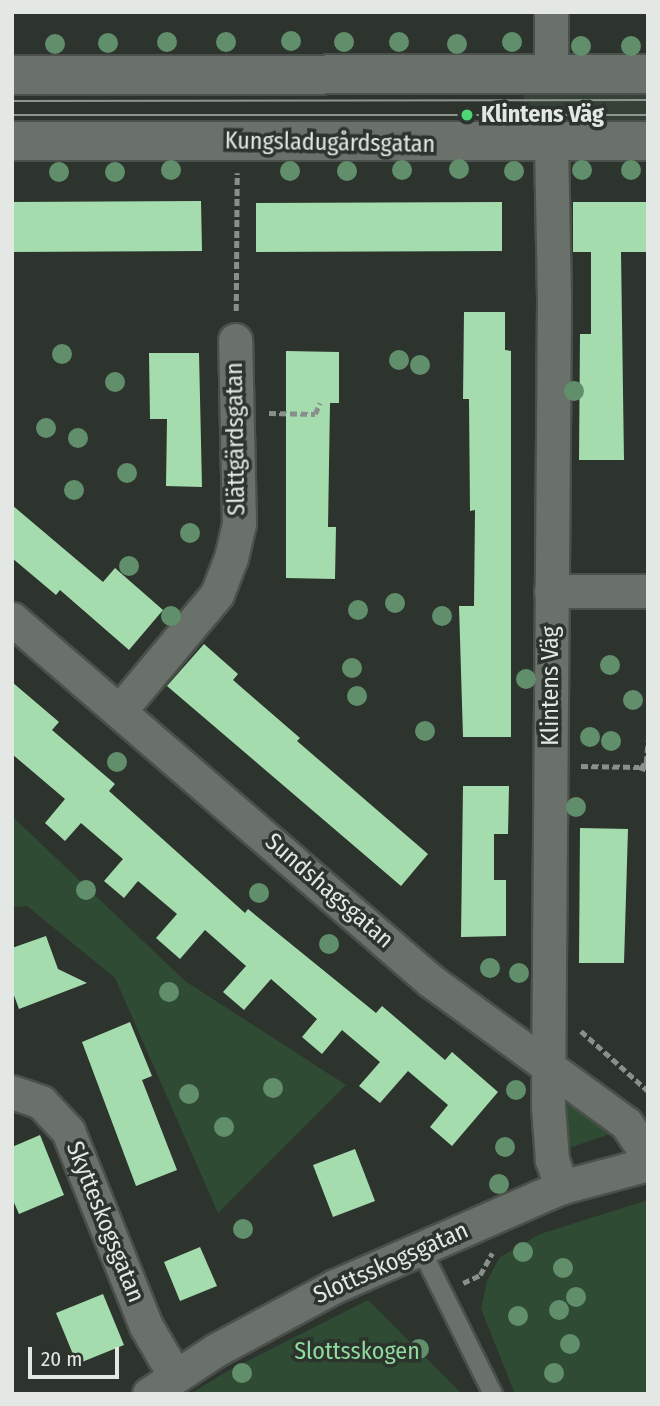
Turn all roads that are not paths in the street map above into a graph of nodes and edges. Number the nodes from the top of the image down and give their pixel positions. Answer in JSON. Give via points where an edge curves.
{"nodes":[{"id":1,"x":551,"y":12,"type":"edge"},
{"id":2,"x":551,"y":72,"type":"junction"},
{"id":3,"x":648,"y":74,"type":"edge"},
{"id":4,"x":12,"y":75,"type":"edge"},
{"id":5,"x":12,"y":141,"type":"edge"},
{"id":6,"x":648,"y":141,"type":"edge"},
{"id":7,"x":551,"y":142,"type":"junction"},
{"id":8,"x":235,"y":340,"type":"road end"},
{"id":9,"x":551,"y":590,"type":"junction"},
{"id":10,"x":648,"y":591,"type":"edge"},
{"id":11,"x":12,"y":619,"type":"edge"},
{"id":12,"x":121,"y":709,"type":"junction"},
{"id":13,"x":551,"y":1069,"type":"junction"},
{"id":14,"x":12,"y":1092,"type":"edge"},
{"id":15,"x":648,"y":1156,"type":"edge"},
{"id":16,"x":648,"y":1164,"type":"edge"},
{"id":17,"x":562,"y":1187,"type":"junction"},
{"id":18,"x":421,"y":1249,"type":"junction"},
{"id":19,"x":162,"y":1385,"type":"edge"},
{"id":20,"x":493,"y":1394,"type":"edge"}],
"edges":[{"from":1,"to":2,"type":"street"},
{"from":2,"to":3,"type":"street"},
{"from":2,"to":4,"type":"street"},
{"from":5,"to":7,"type":"street","name":"Kungsladugårdsgatan"},
{"from":6,"to":7,"type":"street","name":"Kungsladugårdsgatan"},
{"from":7,"to":9,"type":"street","name":"Klintens Väg"},
{"from":8,"to":12,"type":"street","name":"Slättgärdsgatan","via":[[239,524],[231,558],[217,594]]},
{"from":9,"to":10,"type":"street"},
{"from":9,"to":13,"type":"street","name":"Klintens Väg"},
{"from":11,"to":12,"type":"street","name":"Sundshagsgatan"},
{"from":12,"to":13,"type":"street","name":"Sundshagsgatan","via":[[430,981]]},
{"from":13,"to":15,"type":"street","name":"Sundshagsgatan","via":[[625,1124]]},
{"from":13,"to":17,"type":"street","name":"Klintens Väg","via":[[552,1160]]},
{"from":14,"to":19,"type":"street","name":"Skytteskogsgatan","via":[[41,1102],[68,1131],[146,1326]]},
{"from":16,"to":17,"type":"street","name":"Slottsskogsgatan"},
{"from":17,"to":18,"type":"street","name":"Slottsskogsgatan"},
{"from":18,"to":19,"type":"street","name":"Slottsskogsgatan","via":[[335,1286]]},
{"from":18,"to":20,"type":"lane"}]}
